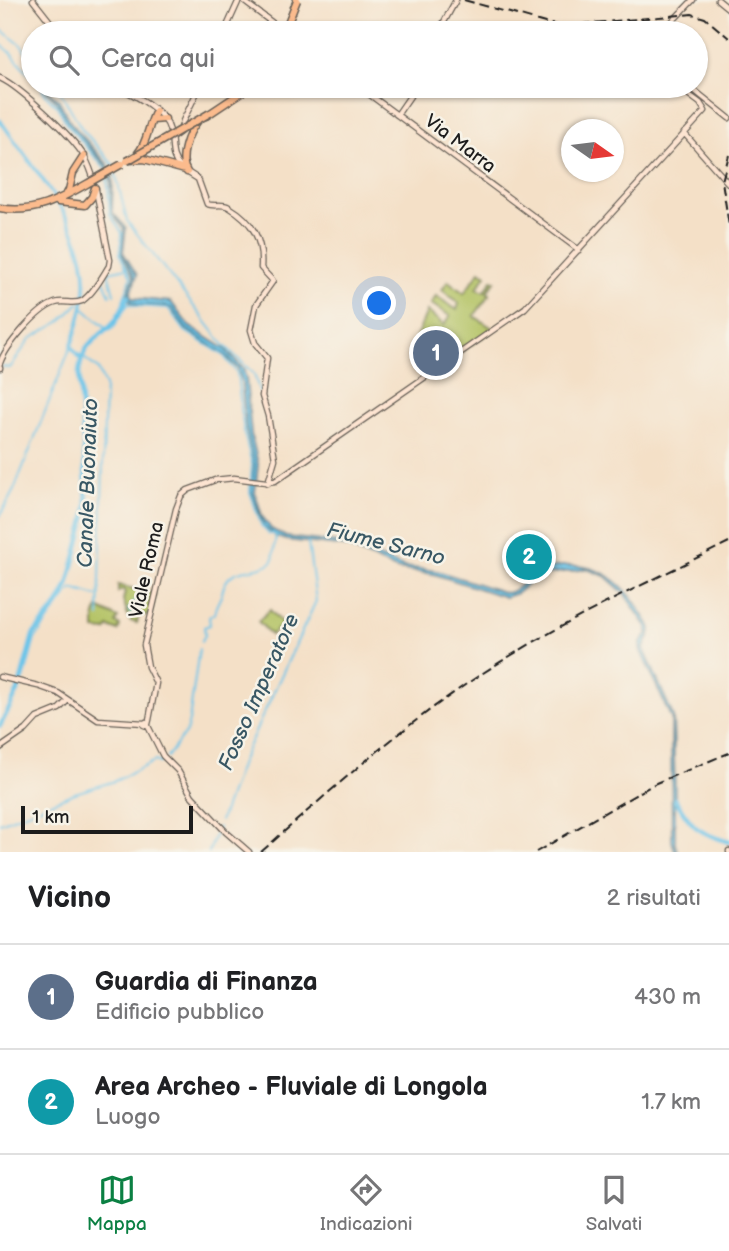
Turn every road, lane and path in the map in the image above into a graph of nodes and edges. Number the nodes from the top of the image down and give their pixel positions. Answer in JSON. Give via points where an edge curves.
{"nodes":[{"id":1,"x":33,"y":0,"type":"edge"},
{"id":2,"x":240,"y":0,"type":"edge"},
{"id":3,"x":297,"y":0,"type":"edge"},
{"id":4,"x":456,"y":0,"type":"edge"},
{"id":5,"x":693,"y":0,"type":"edge"},
{"id":6,"x":718,"y":0,"type":"edge"},
{"id":7,"x":729,"y":9,"type":"edge"},
{"id":8,"x":50,"y":21,"type":"edge"},
{"id":9,"x":230,"y":21,"type":"edge"},
{"id":10,"x":271,"y":21,"type":"edge"},
{"id":11,"x":289,"y":21,"type":"edge"},
{"id":12,"x":444,"y":21,"type":"edge"},
{"id":13,"x":673,"y":21,"type":"edge"},
{"id":14,"x":0,"y":78,"type":"edge"},
{"id":15,"x":21,"y":91,"type":"edge"},
{"id":16,"x":27,"y":98,"type":"edge"},
{"id":17,"x":136,"y":98,"type":"edge"},
{"id":18,"x":195,"y":98,"type":"edge"},
{"id":19,"x":233,"y":98,"type":"edge"},
{"id":20,"x":374,"y":98,"type":"edge"},
{"id":21,"x":409,"y":98,"type":"edge"},
{"id":22,"x":694,"y":98,"type":"edge"},
{"id":23,"x":702,"y":98,"type":"edge"},
{"id":24,"x":149,"y":106,"type":"joint"},
{"id":25,"x":210,"y":113,"type":"junction"},
{"id":26,"x":155,"y":115,"type":"junction"},
{"id":27,"x":397,"y":115,"type":"junction"},
{"id":28,"x":729,"y":118,"type":"edge"},
{"id":29,"x":164,"y":120,"type":"joint"},
{"id":30,"x":177,"y":132,"type":"junction"},
{"id":31,"x":684,"y":133,"type":"junction"},
{"id":32,"x":172,"y":138,"type":"junction"},
{"id":33,"x":82,"y":157,"type":"junction"},
{"id":34,"x":183,"y":158,"type":"junction"},
{"id":35,"x":172,"y":161,"type":"junction"},
{"id":36,"x":124,"y":162,"type":"junction"},
{"id":37,"x":75,"y":170,"type":"junction"},
{"id":38,"x":186,"y":171,"type":"junction"},
{"id":39,"x":92,"y":184,"type":"junction"},
{"id":40,"x":729,"y":184,"type":"edge"},
{"id":41,"x":93,"y":200,"type":"junction"},
{"id":42,"x":57,"y":202,"type":"junction"},
{"id":43,"x":1,"y":208,"type":"edge"},
{"id":44,"x":579,"y":250,"type":"junction"},
{"id":45,"x":0,"y":366,"type":"edge"},
{"id":46,"x":268,"y":482,"type":"junction"},
{"id":47,"x":0,"y":677,"type":"edge"},
{"id":48,"x":63,"y":698,"type":"junction"},
{"id":49,"x":146,"y":724,"type":"junction"},
{"id":50,"x":0,"y":748,"type":"edge"},
{"id":51,"x":249,"y":852,"type":"edge"}],
"edges":[{"from":1,"to":8,"type":"street"},
{"from":2,"to":9,"type":"street"},
{"from":2,"to":10,"type":"street"},
{"from":3,"to":11,"type":"highway","bridge":true},
{"from":4,"to":12,"type":"street"},
{"from":5,"to":13,"type":"street"},
{"from":6,"to":7,"type":"street"},
{"from":14,"to":15,"type":"street"},
{"from":16,"to":33,"type":"street"},
{"from":17,"to":24,"type":"street"},
{"from":18,"to":32,"type":"street","via":[[179,134]]},
{"from":19,"to":25,"type":"highway"},
{"from":20,"to":27,"type":"street","name":"Via Marra"},
{"from":21,"to":27,"type":"street"},
{"from":22,"to":31,"type":"street","via":[[706,109]]},
{"from":23,"to":28,"type":"street"},
{"from":24,"to":26,"type":"highway"},
{"from":25,"to":30,"type":"highway","bridge":true},
{"from":25,"to":34,"type":"highway","bridge":true,"via":[[195,124]]},
{"from":26,"to":29,"type":"highway"},
{"from":26,"to":30,"type":"highway","bridge":true,"via":[[148,131],[153,138]]},
{"from":26,"to":36,"type":"highway","bridge":true,"via":[[139,152]]},
{"from":27,"to":44,"type":"street","name":"Via Marra"},
{"from":29,"to":32,"type":"street"},
{"from":30,"to":36,"type":"highway","bridge":true},
{"from":31,"to":40,"type":"street"},
{"from":31,"to":44,"type":"street"},
{"from":32,"to":35,"type":"street"},
{"from":33,"to":37,"type":"highway"},
{"from":33,"to":39,"type":"street"},
{"from":34,"to":35,"type":"highway"},
{"from":34,"to":38,"type":"highway"},
{"from":35,"to":36,"type":"highway","bridge":true,"via":[[136,158]]},
{"from":35,"to":38,"type":"highway"},
{"from":36,"to":39,"type":"highway","bridge":true},
{"from":37,"to":39,"type":"highway","via":[[79,183]]},
{"from":37,"to":42,"type":"highway","via":[[69,190]]},
{"from":38,"to":46,"type":"street","via":[[198,179],[207,204],[229,207],[256,233],[261,268],[273,281],[255,307],[251,330],[267,358],[262,396],[275,457]]},
{"from":39,"to":41,"type":"highway"},
{"from":39,"to":41,"type":"highway","via":[[75,196],[77,202]]},
{"from":39,"to":42,"type":"highway"},
{"from":41,"to":42,"type":"highway","via":[[80,205]]},
{"from":41,"to":45,"type":"street","via":[[110,261],[84,299],[46,308],[12,340]]},
{"from":42,"to":43,"type":"highway","via":[[22,210]]},
{"from":44,"to":46,"type":"street","via":[[531,304],[284,476]]},
{"from":46,"to":49,"type":"street","name":"Viale Roma","via":[[215,480],[188,490],[178,501],[144,645],[156,683]]},
{"from":47,"to":48,"type":"street"},
{"from":48,"to":49,"type":"street","via":[[98,720]]},
{"from":48,"to":50,"type":"street","via":[[59,709],[37,718]]},
{"from":49,"to":51,"type":"street","via":[[192,796]]}]}
